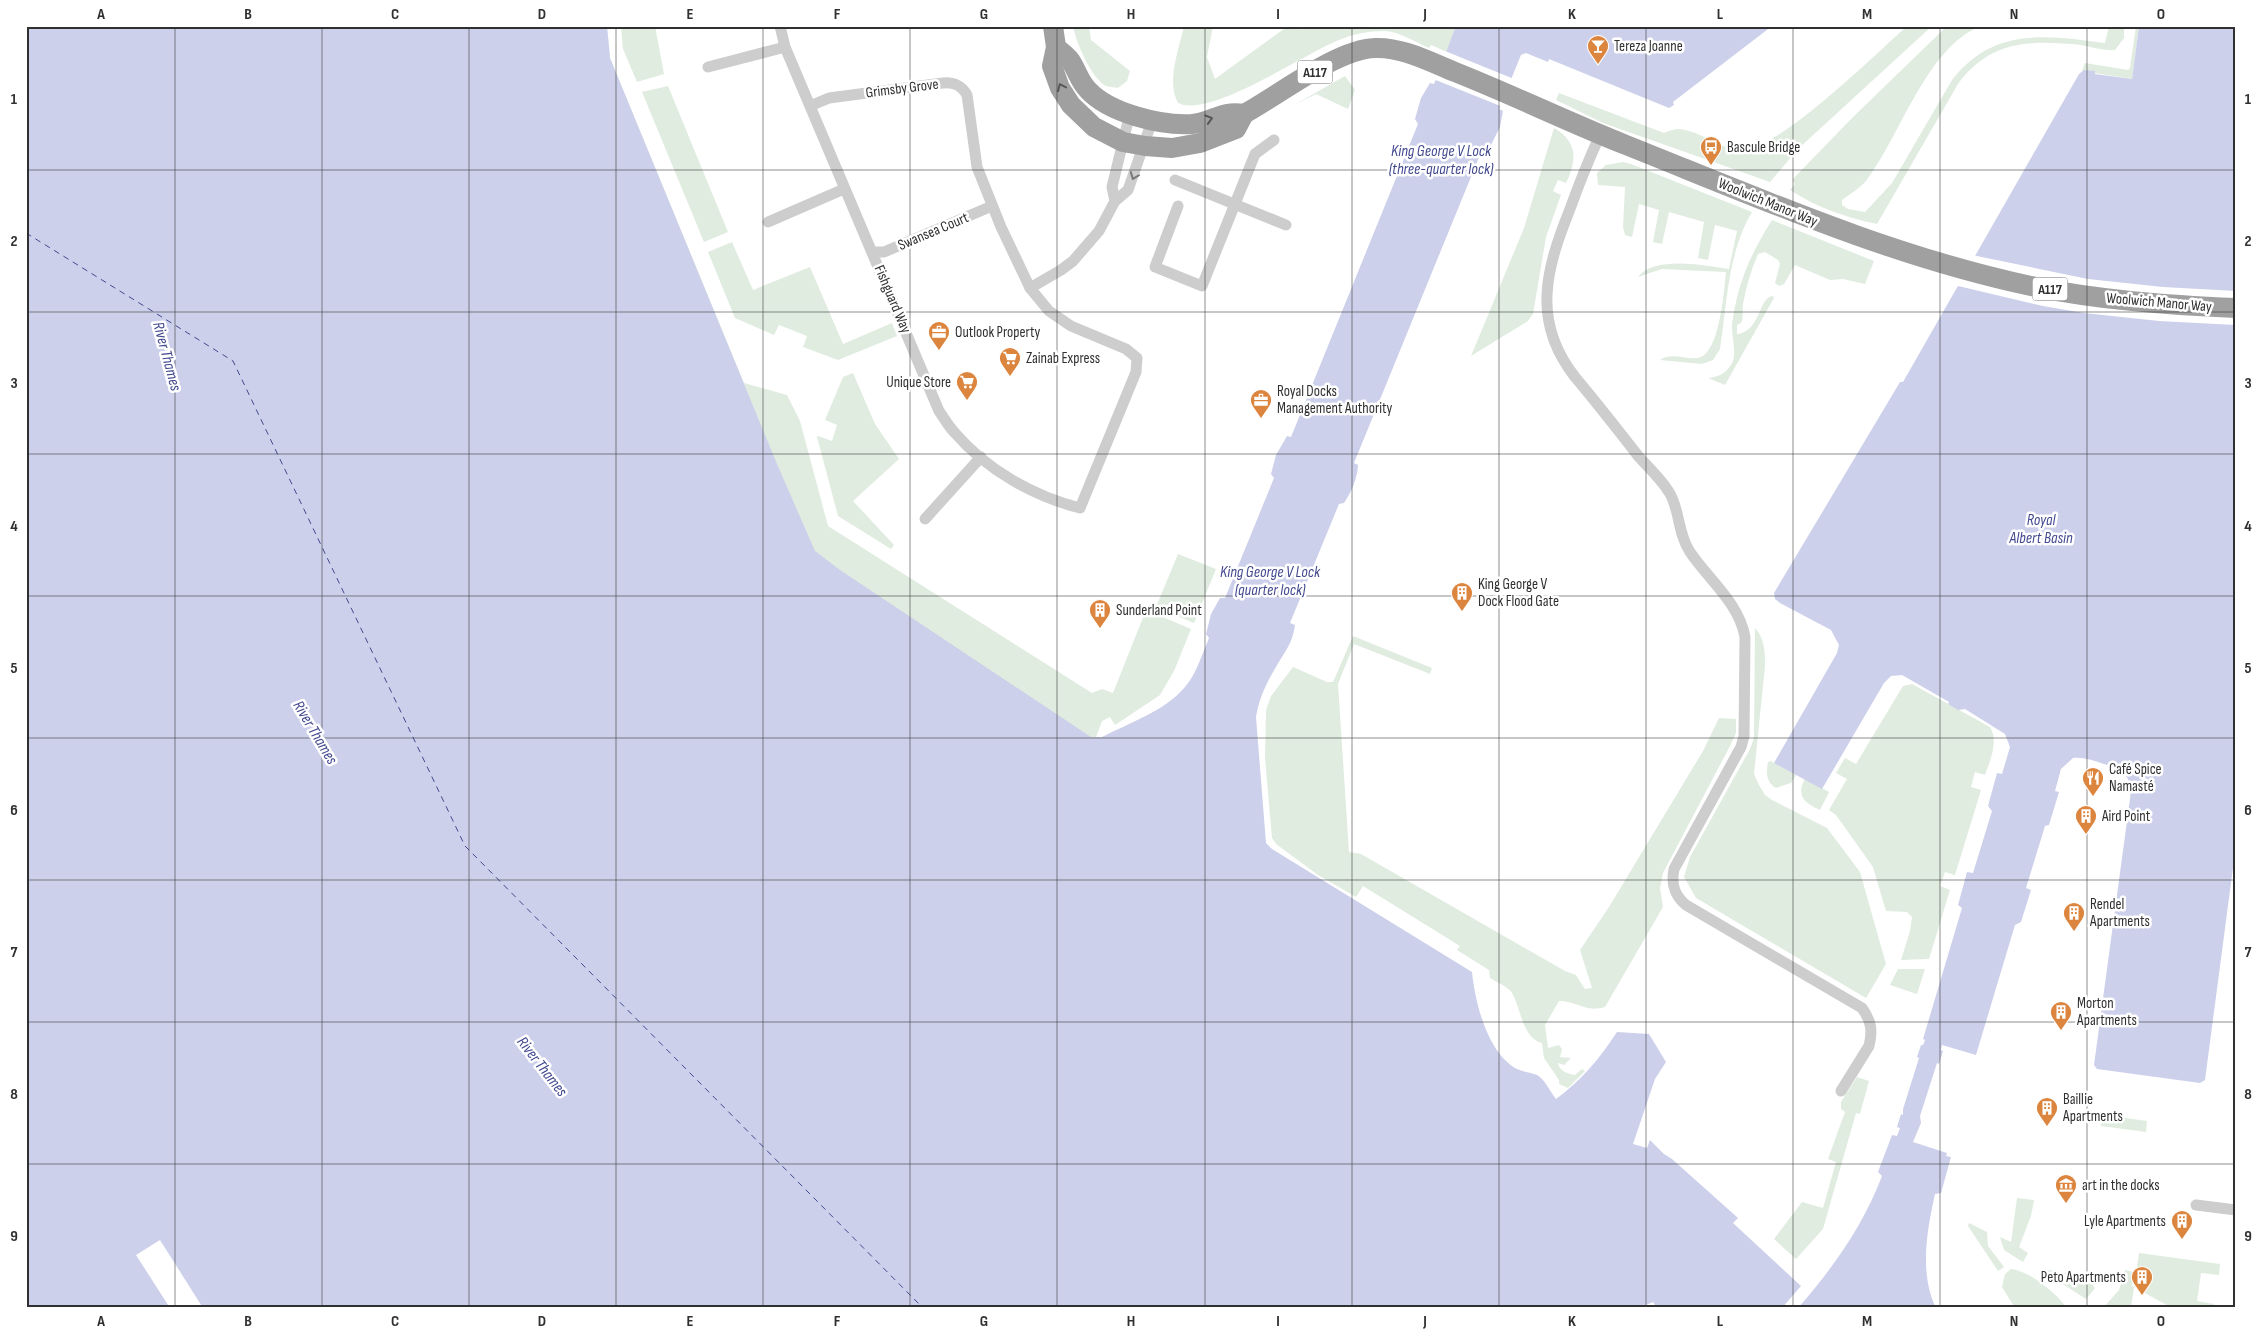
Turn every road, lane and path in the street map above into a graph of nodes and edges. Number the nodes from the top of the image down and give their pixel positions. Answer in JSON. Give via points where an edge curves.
{"nodes":[{"id":1,"x":780,"y":26,"type":"edge"},
{"id":2,"x":1053,"y":26,"type":"edge"},
{"id":3,"x":785,"y":47,"type":"junction"},
{"id":4,"x":1056,"y":47,"type":"junction"},
{"id":5,"x":708,"y":67,"type":"dead end"},
{"id":6,"x":810,"y":106,"type":"junction"},
{"id":7,"x":1130,"y":113,"type":"junction"},
{"id":8,"x":1244,"y":114,"type":"junction"},
{"id":9,"x":1152,"y":121,"type":"junction"},
{"id":10,"x":1600,"y":135,"type":"junction"},
{"id":11,"x":1274,"y":140,"type":"dead end"},
{"id":12,"x":1124,"y":142,"type":"junction"},
{"id":13,"x":1145,"y":146,"type":"junction"},
{"id":14,"x":1175,"y":180,"type":"dead end"},
{"id":15,"x":844,"y":189,"type":"junction"},
{"id":16,"x":1115,"y":201,"type":"junction"},
{"id":17,"x":1234,"y":204,"type":"junction"},
{"id":18,"x":992,"y":206,"type":"junction"},
{"id":19,"x":1178,"y":206,"type":"dead end"},
{"id":20,"x":768,"y":222,"type":"dead end"},
{"id":21,"x":1286,"y":225,"type":"dead end"},
{"id":22,"x":873,"y":252,"type":"junction"},
{"id":23,"x":1030,"y":288,"type":"junction"},
{"id":24,"x":2236,"y":308,"type":"edge"},
{"id":25,"x":981,"y":457,"type":"junction"},
{"id":26,"x":925,"y":519,"type":"dead end"},
{"id":27,"x":1841,"y":1091,"type":"dead end"},
{"id":28,"x":2196,"y":1205,"type":"dead end"},
{"id":29,"x":2236,"y":1210,"type":"edge"}],
"edges":[{"from":1,"to":3,"type":"street","name":"Fishguard Way"},
{"from":2,"to":4,"type":"highway","number":"A117"},
{"from":3,"to":5,"type":"street"},
{"from":3,"to":6,"type":"street","name":"Fishguard Way"},
{"from":4,"to":7,"type":"highway","name":"Woolwich Manor Way","number":"A117","via":[[1070,60],[1090,92]]},
{"from":12,"to":4,"type":"highway","name":"Woolwich Manor Way","number":"A117","one_way":true,"via":[[1094,127],[1071,105],[1052,66]]},
{"from":6,"to":15,"type":"street","name":"Fishguard Way"},
{"from":6,"to":18,"type":"street","name":"Grimsby Grove","via":[[829,98],[942,83],[958,84],[966,95],[977,167]]},
{"from":7,"to":9,"type":"highway","name":"Woolwich Manor Way","number":"A117"},
{"from":7,"to":12,"type":"street"},
{"from":9,"to":8,"type":"highway","name":"Woolwich Manor Way","number":"A117","one_way":true,"via":[[1192,124],[1230,112]]},
{"from":8,"to":10,"type":"highway","name":"Woolwich Manor Way","number":"A117","via":[[1353,51],[1391,48],[1528,101]]},
{"from":8,"to":13,"type":"highway","name":"Woolwich Manor Way","number":"A117","via":[[1236,129],[1211,140],[1180,147]]},
{"from":9,"to":13,"type":"street"},
{"from":10,"to":24,"type":"highway","name":"Woolwich Manor Way","number":"A117","via":[[1799,215],[1940,263],[2030,286],[2124,301]]},
{"from":10,"to":27,"type":"street","via":[[1555,247],[1547,286],[1549,327],[1553,340],[1574,374],[1669,492],[1682,537],[1729,601],[1745,637],[1744,736],[1741,747],[1674,869],[1675,892],[1686,905],[1862,1008],[1870,1023],[1869,1046]]},
{"from":11,"to":17,"type":"street","via":[[1255,154]]},
{"from":12,"to":13,"type":"highway","name":"Woolwich Manor Way","number":"A117"},
{"from":12,"to":16,"type":"street","via":[[1112,187]]},
{"from":13,"to":16,"type":"street","one_way":true,"via":[[1128,190]]},
{"from":14,"to":17,"type":"street"},
{"from":15,"to":20,"type":"street"},
{"from":15,"to":22,"type":"street","name":"Fishguard Way"},
{"from":16,"to":23,"type":"street","via":[[1099,231],[1073,261]]},
{"from":17,"to":19,"type":"street","via":[[1202,286],[1155,266]]},
{"from":17,"to":21,"type":"street"},
{"from":18,"to":22,"type":"street","name":"Swansea Court","via":[[884,252]]},
{"from":18,"to":23,"type":"street","name":"Grimsby Grove"},
{"from":22,"to":25,"type":"street","name":"Fishguard Way","via":[[939,411],[954,433]]},
{"from":23,"to":25,"type":"street","name":"Fishguard Way","via":[[1049,311],[1071,326],[1138,356],[1136,372],[1083,512],[1024,487]]},
{"from":25,"to":26,"type":"street"},
{"from":28,"to":29,"type":"street"}]}
